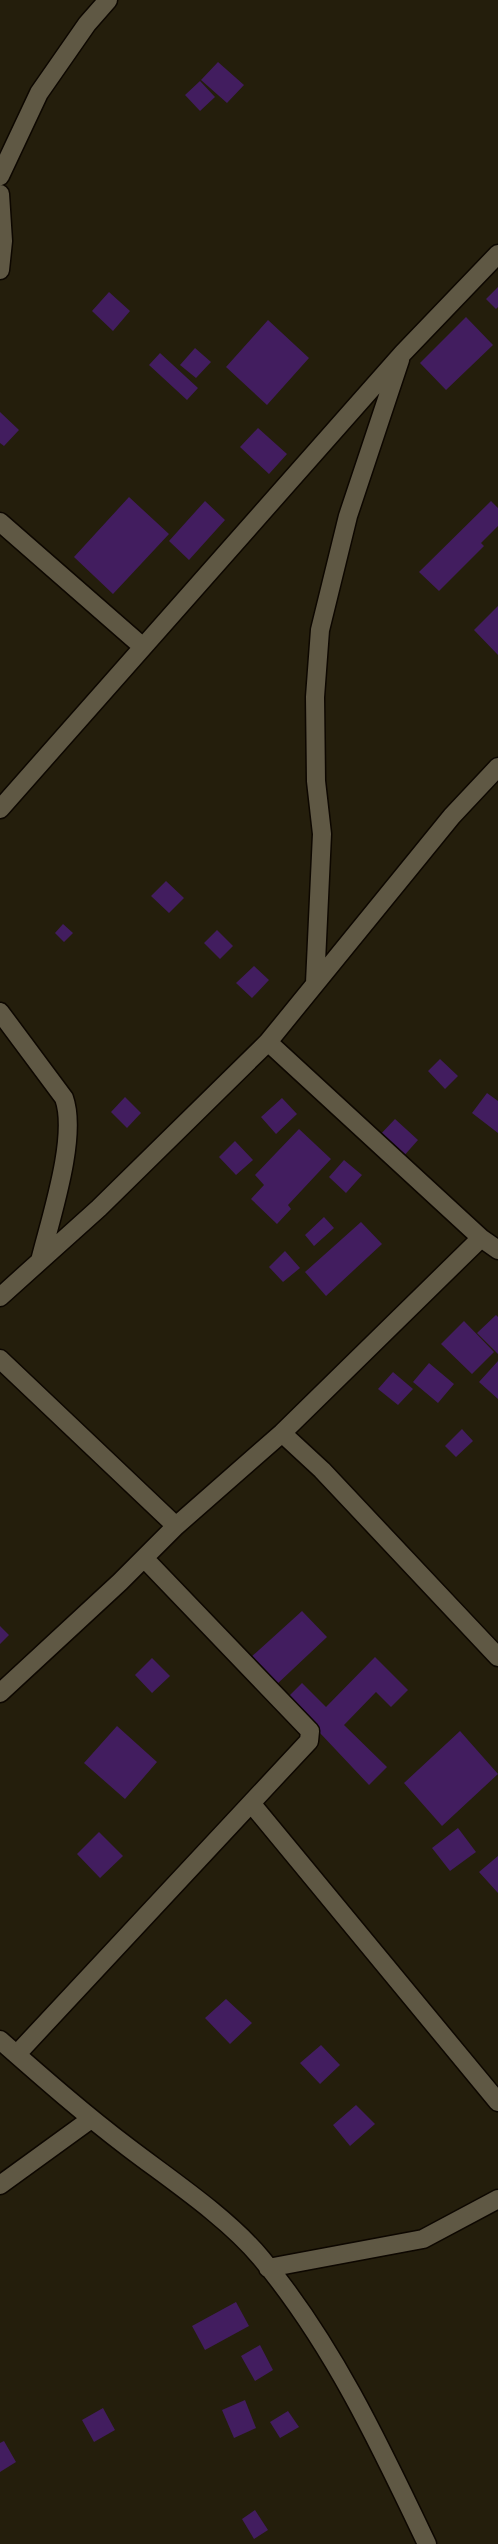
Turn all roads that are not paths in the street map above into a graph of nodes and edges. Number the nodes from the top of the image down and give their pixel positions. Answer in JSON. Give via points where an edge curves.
{"nodes":[{"id":1,"x":108,"y":0,"type":"edge"},
{"id":2,"x":0,"y":176,"type":"edge"},
{"id":3,"x":0,"y":194,"type":"edge"},
{"id":4,"x":498,"y":254,"type":"edge"},
{"id":5,"x":0,"y":270,"type":"edge"},
{"id":6,"x":403,"y":352,"type":"junction"},
{"id":7,"x":0,"y":522,"type":"edge"},
{"id":8,"x":143,"y":647,"type":"junction"},
{"id":9,"x":498,"y":767,"type":"edge"},
{"id":10,"x":0,"y":809,"type":"edge"},
{"id":11,"x":315,"y":983,"type":"junction"},
{"id":12,"x":0,"y":1012,"type":"edge"},
{"id":13,"x":268,"y":1042,"type":"junction"},
{"id":14,"x":481,"y":1238,"type":"junction"},
{"id":15,"x":498,"y":1250,"type":"edge"},
{"id":16,"x":40,"y":1261,"type":"junction"},
{"id":17,"x":0,"y":1297,"type":"edge"},
{"id":18,"x":0,"y":1359,"type":"edge"},
{"id":19,"x":282,"y":1433,"type":"junction"},
{"id":20,"x":176,"y":1526,"type":"junction"},
{"id":21,"x":144,"y":1558,"type":"junction"},
{"id":22,"x":498,"y":1657,"type":"edge"},
{"id":23,"x":0,"y":1693,"type":"edge"},
{"id":24,"x":251,"y":1803,"type":"junction"},
{"id":25,"x":0,"y":2040,"type":"edge"},
{"id":26,"x":17,"y":2054,"type":"junction"},
{"id":27,"x":498,"y":2102,"type":"edge"},
{"id":28,"x":91,"y":2119,"type":"junction"},
{"id":29,"x":0,"y":2185,"type":"edge"},
{"id":30,"x":498,"y":2199,"type":"edge"},
{"id":31,"x":268,"y":2268,"type":"junction"},
{"id":32,"x":427,"y":2544,"type":"edge"}],
"edges":[{"from":1,"to":2,"type":"street","via":[[39,93]]},
{"from":3,"to":5,"type":"street"},
{"from":4,"to":6,"type":"street"},
{"from":6,"to":8,"type":"street"},
{"from":6,"to":11,"type":"street","via":[[348,516],[320,630],[315,697],[316,781],[322,834]]},
{"from":7,"to":8,"type":"street"},
{"from":8,"to":10,"type":"street"},
{"from":9,"to":11,"type":"street","via":[[452,816]]},
{"from":11,"to":13,"type":"street"},
{"from":12,"to":16,"type":"street","via":[[64,1098],[68,1109],[65,1147]]},
{"from":13,"to":14,"type":"street"},
{"from":13,"to":16,"type":"street"},
{"from":14,"to":15,"type":"street"},
{"from":14,"to":19,"type":"street"},
{"from":16,"to":17,"type":"street"},
{"from":18,"to":20,"type":"street"},
{"from":19,"to":20,"type":"street"},
{"from":19,"to":22,"type":"street","via":[[322,1470]]},
{"from":20,"to":21,"type":"street"},
{"from":21,"to":23,"type":"street"},
{"from":21,"to":24,"type":"street","via":[[310,1731],[309,1741]]},
{"from":24,"to":26,"type":"street"},
{"from":24,"to":27,"type":"street"},
{"from":25,"to":26,"type":"street"},
{"from":26,"to":28,"type":"street"},
{"from":28,"to":29,"type":"street"},
{"from":28,"to":31,"type":"street","via":[[203,2204]]},
{"from":30,"to":31,"type":"street","via":[[423,2239]]},
{"from":31,"to":32,"type":"street","via":[[311,2326],[362,2411]]}]}
